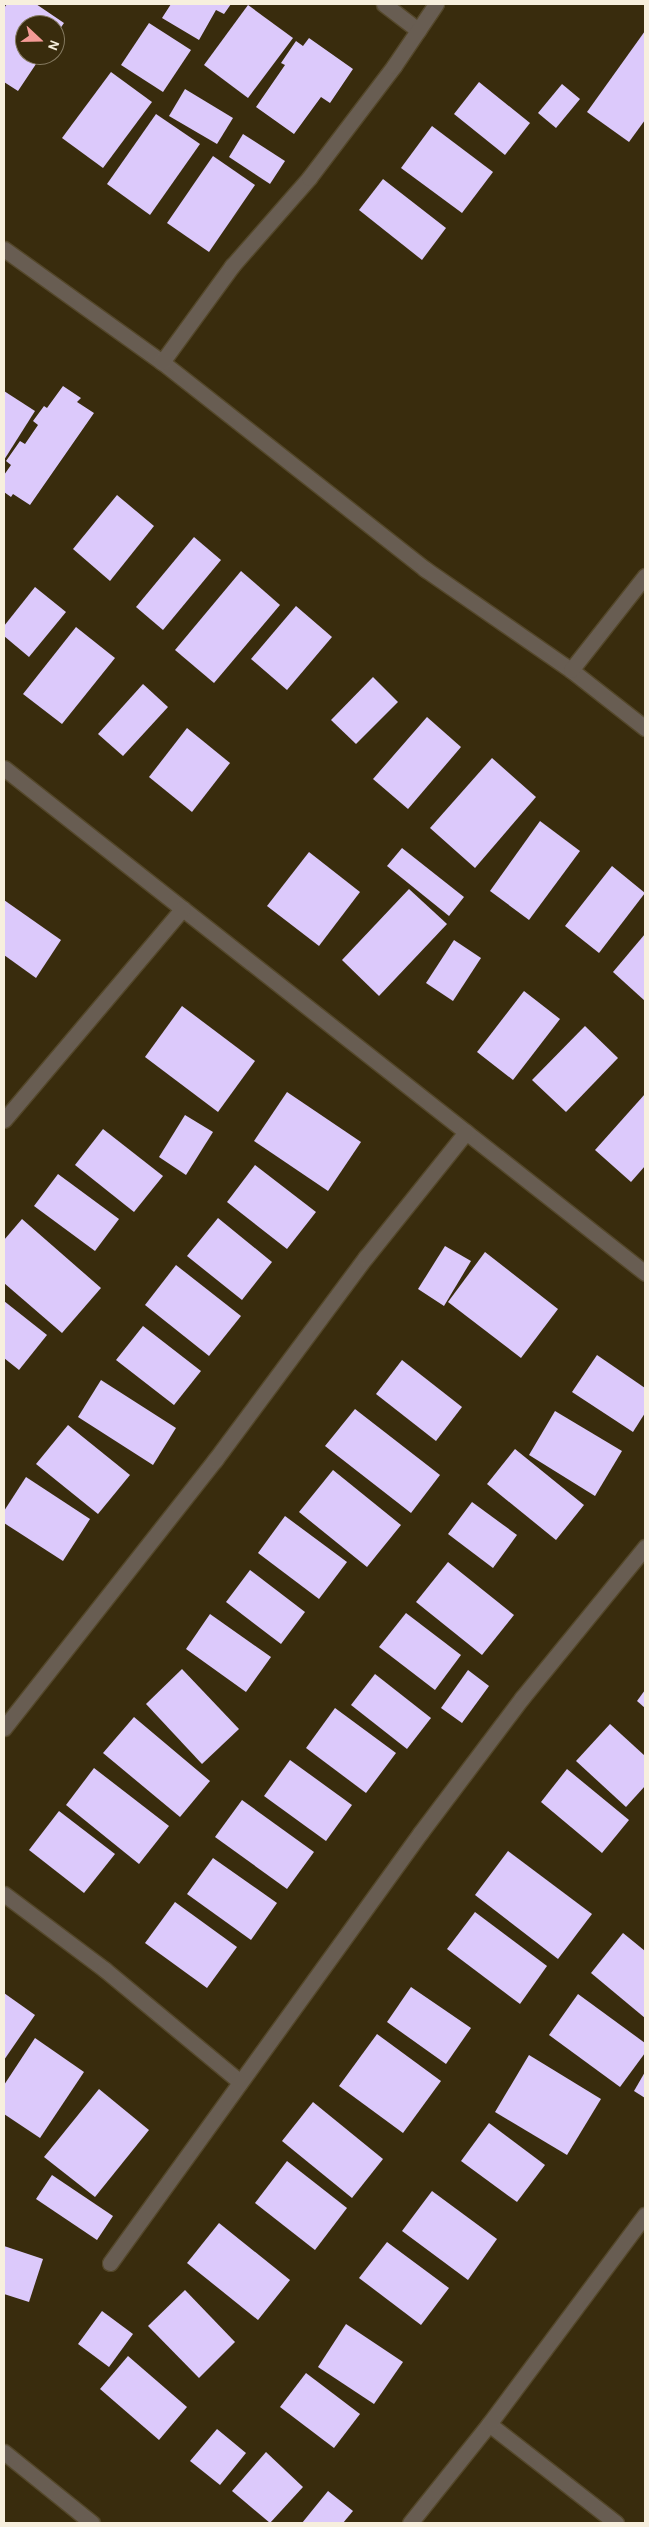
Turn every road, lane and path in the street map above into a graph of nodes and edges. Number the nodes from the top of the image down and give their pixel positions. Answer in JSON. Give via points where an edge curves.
{"nodes":[{"id":1,"x":384,"y":4,"type":"edge"},
{"id":2,"x":436,"y":4,"type":"edge"},
{"id":3,"x":418,"y":30,"type":"junction"},
{"id":4,"x":4,"y":249,"type":"edge"},
{"id":5,"x":162,"y":362,"type":"junction"},
{"id":6,"x":645,"y":576,"type":"edge"},
{"id":7,"x":571,"y":670,"type":"junction"},
{"id":8,"x":645,"y":728,"type":"edge"},
{"id":9,"x":4,"y":768,"type":"edge"},
{"id":10,"x":184,"y":908,"type":"junction"},
{"id":11,"x":4,"y":1120,"type":"edge"},
{"id":12,"x":466,"y":1132,"type":"junction"},
{"id":13,"x":645,"y":1273,"type":"edge"},
{"id":14,"x":645,"y":1547,"type":"edge"},
{"id":15,"x":4,"y":1728,"type":"edge"},
{"id":16,"x":4,"y":1894,"type":"edge"},
{"id":17,"x":240,"y":2082,"type":"junction"},
{"id":18,"x":645,"y":2215,"type":"edge"},
{"id":19,"x":110,"y":2262,"type":"dead end"},
{"id":20,"x":489,"y":2424,"type":"junction"},
{"id":21,"x":4,"y":2452,"type":"edge"},
{"id":22,"x":92,"y":2523,"type":"edge"},
{"id":23,"x":410,"y":2523,"type":"edge"},
{"id":24,"x":616,"y":2523,"type":"edge"}],
"edges":[{"from":1,"to":3,"type":"street"},
{"from":2,"to":3,"type":"street"},
{"from":3,"to":5,"type":"street","via":[[309,178],[232,266]]},
{"from":4,"to":5,"type":"street"},
{"from":5,"to":7,"type":"street","via":[[425,569]]},
{"from":6,"to":7,"type":"street"},
{"from":7,"to":8,"type":"street"},
{"from":9,"to":10,"type":"street"},
{"from":10,"to":11,"type":"street"},
{"from":10,"to":12,"type":"street"},
{"from":12,"to":13,"type":"street"},
{"from":12,"to":15,"type":"street","via":[[366,1257],[215,1460]]},
{"from":14,"to":17,"type":"street","via":[[522,1698]]},
{"from":16,"to":17,"type":"street","via":[[104,1969]]},
{"from":17,"to":19,"type":"street"},
{"from":18,"to":20,"type":"street"},
{"from":20,"to":23,"type":"street"},
{"from":20,"to":24,"type":"street"},
{"from":21,"to":22,"type":"street"}]}
